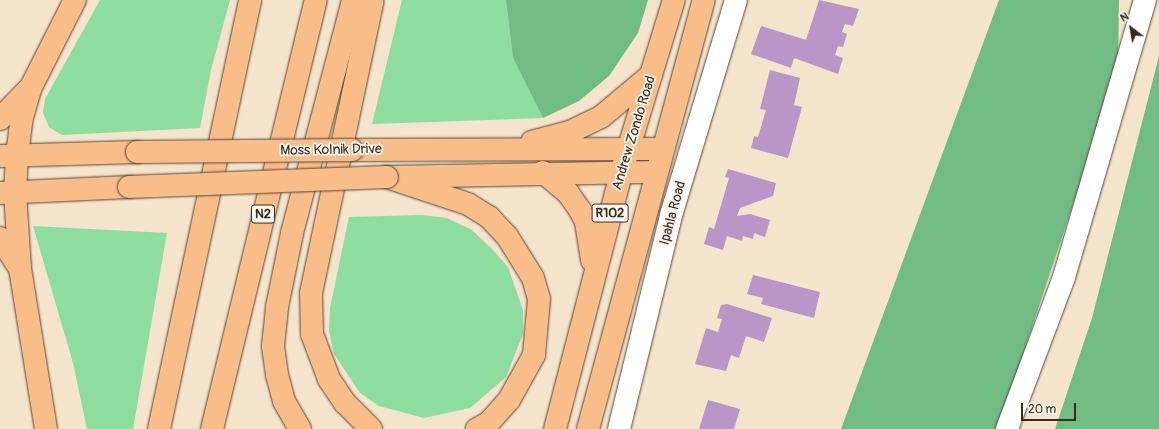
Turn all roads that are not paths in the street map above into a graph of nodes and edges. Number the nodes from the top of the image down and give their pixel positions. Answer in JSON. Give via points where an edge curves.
{"nodes":[{"id":1,"x":75,"y":0,"type":"edge"},
{"id":2,"x":250,"y":0,"type":"edge"},
{"id":3,"x":316,"y":0,"type":"edge"},
{"id":4,"x":353,"y":0,"type":"edge"},
{"id":5,"x":373,"y":0,"type":"edge"},
{"id":6,"x":674,"y":0,"type":"edge"},
{"id":7,"x":704,"y":0,"type":"edge"},
{"id":8,"x":736,"y":0,"type":"edge"},
{"id":9,"x":1145,"y":0,"type":"edge"},
{"id":10,"x":652,"y":75,"type":"junction"},
{"id":11,"x":31,"y":87,"type":"junction"},
{"id":12,"x":0,"y":119,"type":"edge"},
{"id":13,"x":628,"y":148,"type":"junction"},
{"id":14,"x":661,"y":149,"type":"junction"},
{"id":15,"x":483,"y":150,"type":"junction"},
{"id":16,"x":8,"y":156,"type":"edge"},
{"id":17,"x":543,"y":172,"type":"junction"},
{"id":18,"x":656,"y":172,"type":"junction"},
{"id":19,"x":621,"y":173,"type":"junction"},
{"id":20,"x":418,"y":181,"type":"junction"},
{"id":21,"x":7,"y":193,"type":"edge"},
{"id":22,"x":0,"y":238,"type":"edge"},
{"id":23,"x":20,"y":268,"type":"junction"},
{"id":24,"x":594,"y":272,"type":"junction"},
{"id":25,"x":46,"y":429,"type":"edge"},
{"id":26,"x":159,"y":429,"type":"edge"},
{"id":27,"x":212,"y":429,"type":"edge"},
{"id":28,"x":300,"y":429,"type":"edge"},
{"id":29,"x":371,"y":429,"type":"edge"},
{"id":30,"x":477,"y":429,"type":"edge"},
{"id":31,"x":555,"y":429,"type":"edge"},
{"id":32,"x":588,"y":429,"type":"edge"},
{"id":33,"x":619,"y":429,"type":"edge"},
{"id":34,"x":1007,"y":429,"type":"edge"}],
"edges":[{"from":1,"to":11,"type":"main road"},
{"from":2,"to":26,"type":"main road"},
{"from":3,"to":27,"type":"main road","number":"N2"},
{"from":4,"to":28,"type":"main road","via":[[292,233],[277,307],[273,346],[277,375],[284,401]]},
{"from":5,"to":29,"type":"main road","via":[[311,293],[312,334],[329,378],[345,403]]},
{"from":6,"to":10,"type":"main road","name":"Andrew Zondo Road","number":"R102"},
{"from":7,"to":14,"type":"main road","number":"R102"},
{"from":8,"to":33,"type":"street","name":"Ipahla Road","via":[[672,212]]},
{"from":9,"to":34,"type":"street","via":[[1064,276]]},
{"from":10,"to":13,"type":"main road","name":"Andrew Zondo Road","number":"R102"},
{"from":10,"to":15,"type":"main road","via":[[615,108],[586,125],[549,139]]},
{"from":11,"to":12,"type":"main road"},
{"from":11,"to":16,"type":"main road"},
{"from":13,"to":14,"type":"main road","name":"Moss Kolnik Drive"},
{"from":13,"to":15,"type":"main road","name":"Moss Kolnik Drive"},
{"from":13,"to":19,"type":"main road","name":"Andrew Zondo Road","number":"R102"},
{"from":14,"to":18,"type":"main road","number":"R102"},
{"from":15,"to":16,"type":"main road","name":"Moss Kolnik Drive","bridge":true,"via":[[137,152]]},
{"from":16,"to":21,"type":"main road"},
{"from":17,"to":19,"type":"main road"},
{"from":17,"to":20,"type":"main road"},
{"from":17,"to":24,"type":"main road","via":[[568,193],[580,210],[590,240]]},
{"from":18,"to":19,"type":"main road"},
{"from":18,"to":32,"type":"main road","number":"R102"},
{"from":19,"to":24,"type":"main road","name":"Andrew Zondo Road","number":"R102"},
{"from":20,"to":21,"type":"main road","name":"Moss Kolnik Drive","bridge":true,"via":[[387,177]]},
{"from":20,"to":30,"type":"main road","via":[[468,204],[489,217],[522,255],[539,299],[534,356],[524,378],[498,412]]},
{"from":21,"to":23,"type":"main road"},
{"from":22,"to":23,"type":"main road"},
{"from":23,"to":25,"type":"main road"},
{"from":24,"to":31,"type":"main road","name":"Andrew Zondo Road","number":"R102"}]}
